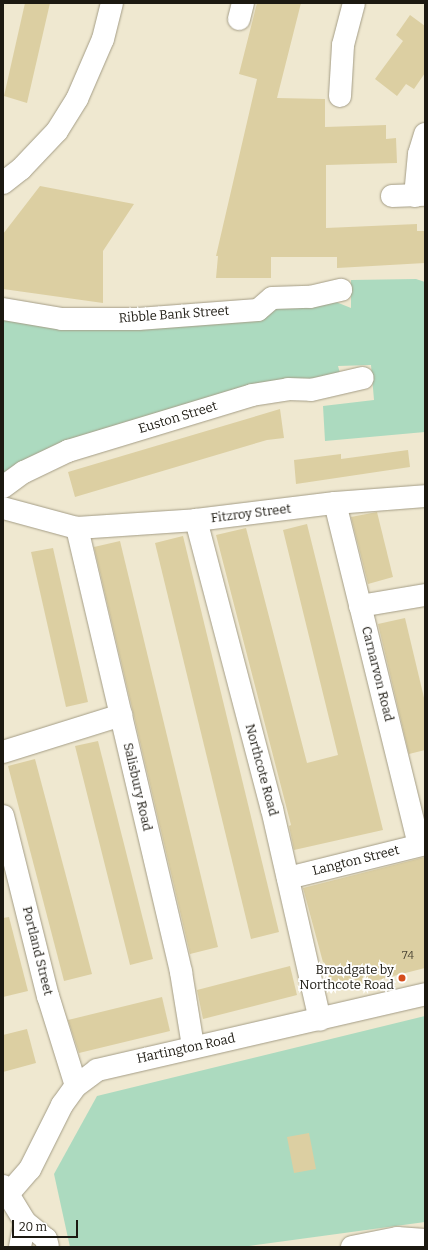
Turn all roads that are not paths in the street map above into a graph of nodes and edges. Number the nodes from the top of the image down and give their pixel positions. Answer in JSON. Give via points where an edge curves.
{"nodes":[{"id":1,"x":112,"y":3,"type":"edge"},
{"id":2,"x":354,"y":3,"type":"edge"},
{"id":3,"x":340,"y":96,"type":"dead end"},
{"id":4,"x":425,"y":134,"type":"edge"},
{"id":5,"x":3,"y":183,"type":"edge"},
{"id":6,"x":392,"y":196,"type":"dead end"},
{"id":7,"x":420,"y":196,"type":"edge"},
{"id":8,"x":341,"y":290,"type":"dead end"},
{"id":9,"x":3,"y":310,"type":"edge"},
{"id":10,"x":363,"y":378,"type":"dead end"},
{"id":11,"x":3,"y":487,"type":"edge"},
{"id":12,"x":425,"y":496,"type":"edge"},
{"id":13,"x":335,"y":503,"type":"junction"},
{"id":14,"x":3,"y":508,"type":"edge"},
{"id":15,"x":196,"y":520,"type":"junction"},
{"id":16,"x":77,"y":528,"type":"junction"},
{"id":17,"x":425,"y":595,"type":"edge"},
{"id":18,"x":360,"y":606,"type":"junction"},
{"id":19,"x":120,"y":715,"type":"junction"},
{"id":20,"x":3,"y":752,"type":"edge"},
{"id":21,"x":3,"y":816,"type":"edge"},
{"id":22,"x":422,"y":844,"type":"edge"},
{"id":23,"x":288,"y":878,"type":"junction"},
{"id":24,"x":425,"y":994,"type":"edge"},
{"id":25,"x":320,"y":1020,"type":"junction"},
{"id":26,"x":193,"y":1046,"type":"junction"},
{"id":27,"x":76,"y":1086,"type":"junction"},
{"id":28,"x":6,"y":1189,"type":"edge"},
{"id":29,"x":25,"y":1222,"type":"junction"},
{"id":30,"x":425,"y":1240,"type":"edge"},
{"id":31,"x":20,"y":1247,"type":"edge"},
{"id":32,"x":48,"y":1247,"type":"edge"},
{"id":33,"x":352,"y":1247,"type":"edge"}],
"edges":[{"from":1,"to":5,"type":"street","via":[[103,39],[78,99],[57,131],[21,169]]},
{"from":2,"to":3,"type":"street","via":[[343,45]]},
{"from":4,"to":7,"type":"street","via":[[419,154]]},
{"from":6,"to":7,"type":"street"},
{"from":8,"to":9,"type":"street","name":"Ribble Bank Street","via":[[310,297],[272,298],[258,310],[138,319],[62,319]]},
{"from":10,"to":11,"type":"street","name":"Euston Street","via":[[311,390],[288,389],[252,395],[68,451],[24,472]]},
{"from":12,"to":13,"type":"street","name":"Fitzroy Street"},
{"from":13,"to":15,"type":"street","name":"Fitzroy Street"},
{"from":13,"to":18,"type":"street","name":"Carnarvon Road"},
{"from":14,"to":16,"type":"street"},
{"from":15,"to":16,"type":"street","name":"Fitzroy Street"},
{"from":15,"to":23,"type":"street","name":"Northcote Road"},
{"from":16,"to":19,"type":"street","name":"Salisbury Road"},
{"from":17,"to":18,"type":"street"},
{"from":18,"to":22,"type":"street","name":"Carnarvon Road"},
{"from":19,"to":20,"type":"street"},
{"from":19,"to":26,"type":"street","name":"Salisbury Road","via":[[181,972]]},
{"from":21,"to":27,"type":"street","name":"Portland Street","via":[[48,996]]},
{"from":22,"to":23,"type":"street","name":"Langton Street"},
{"from":23,"to":25,"type":"street","name":"Northcote Road"},
{"from":24,"to":25,"type":"street","name":"Hartington Road"},
{"from":25,"to":26,"type":"street","name":"Hartington Road"},
{"from":26,"to":27,"type":"street","name":"Hartington Road","via":[[97,1070]]},
{"from":27,"to":28,"type":"street","name":"Hartington Road","via":[[62,1105],[30,1169]]},
{"from":28,"to":29,"type":"street","name":"Hartington Road"},
{"from":29,"to":31,"type":"street"},
{"from":29,"to":32,"type":"street","name":"Hartington Road","via":[[46,1239]]},
{"from":30,"to":33,"type":"street","via":[[397,1238]]}]}
